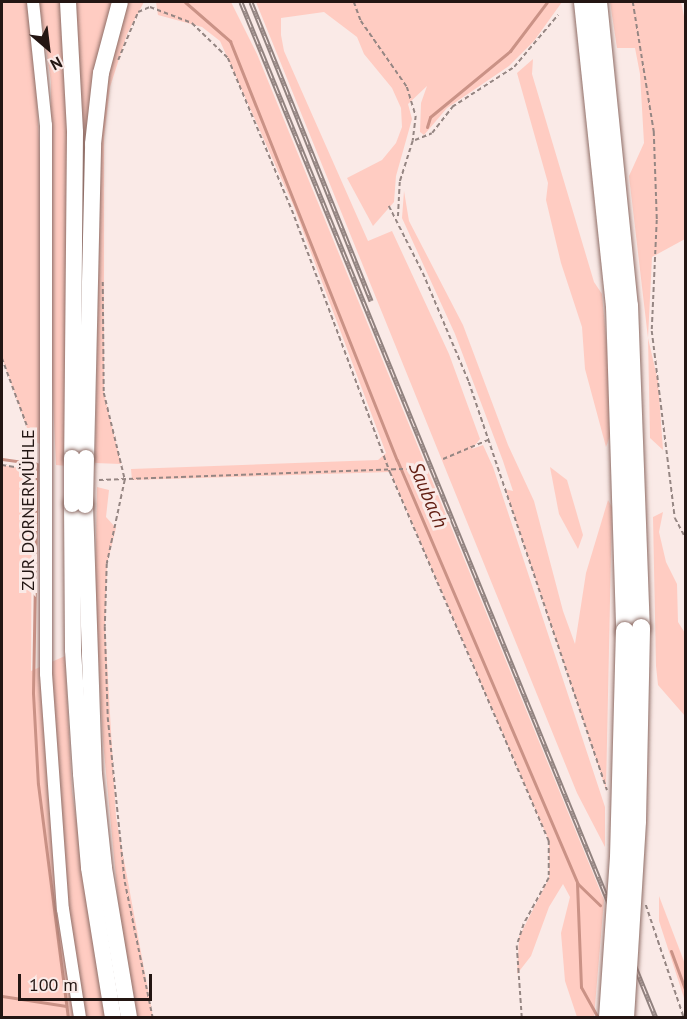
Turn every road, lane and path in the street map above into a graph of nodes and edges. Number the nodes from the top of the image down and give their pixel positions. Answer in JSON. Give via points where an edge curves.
{"nodes":[{"id":1,"x":33,"y":2,"type":"edge"},
{"id":2,"x":68,"y":2,"type":"edge"},
{"id":3,"x":120,"y":2,"type":"edge"},
{"id":4,"x":354,"y":2,"type":"edge"},
{"id":5,"x":584,"y":2,"type":"edge"},
{"id":6,"x":598,"y":2,"type":"edge"},
{"id":7,"x":633,"y":2,"type":"edge"},
{"id":8,"x":558,"y":15,"type":"dead end"},
{"id":9,"x":117,"y":66,"type":"dead end"},
{"id":10,"x":413,"y":141,"type":"junction"},
{"id":11,"x":389,"y":206,"type":"dead end"},
{"id":12,"x":397,"y":220,"type":"junction"},
{"id":13,"x":104,"y":279,"type":"dead end"},
{"id":14,"x":2,"y":358,"type":"edge"},
{"id":15,"x":488,"y":439,"type":"junction"},
{"id":16,"x":38,"y":453,"type":"dead end"},
{"id":17,"x":79,"y":458,"type":"junction"},
{"id":18,"x":443,"y":459,"type":"dead end"},
{"id":19,"x":2,"y":465,"type":"edge"},
{"id":20,"x":423,"y":468,"type":"dead end"},
{"id":21,"x":32,"y":470,"type":"dead end"},
{"id":22,"x":390,"y":472,"type":"junction"},
{"id":23,"x":105,"y":480,"type":"dead end"},
{"id":24,"x":125,"y":480,"type":"junction"},
{"id":25,"x":79,"y":504,"type":"junction"},
{"id":26,"x":686,"y":539,"type":"edge"},
{"id":27,"x":633,"y":630,"type":"junction"},
{"id":28,"x":610,"y":799,"type":"dead end"},
{"id":29,"x":646,"y":903,"type":"dead end"},
{"id":30,"x":80,"y":1017,"type":"edge"},
{"id":31,"x":114,"y":1017,"type":"edge"},
{"id":32,"x":129,"y":1017,"type":"edge"},
{"id":33,"x":153,"y":1017,"type":"edge"},
{"id":34,"x":522,"y":1017,"type":"edge"},
{"id":35,"x":608,"y":1017,"type":"edge"},
{"id":36,"x":625,"y":1017,"type":"edge"},
{"id":37,"x":684,"y":1017,"type":"edge"}],
"edges":[{"from":1,"to":30,"type":"street","name":"ZUR DORNERMÜHLE","via":[[47,159],[46,674],[63,909]]},
{"from":2,"to":17,"type":"main road","via":[[75,132]]},
{"from":3,"to":17,"type":"main road","via":[[101,73],[93,144]]},
{"from":4,"to":10,"type":"path","via":[[361,21],[413,101]]},
{"from":5,"to":27,"type":"highway","via":[[615,306]]},
{"from":6,"to":27,"type":"highway","via":[[629,305]]},
{"from":7,"to":26,"type":"path","via":[[654,132],[657,220],[652,331],[675,518]]},
{"from":8,"to":10,"type":"path","via":[[514,67],[452,107],[432,133]]},
{"from":9,"to":22,"type":"path","via":[[127,34],[142,8],[192,23],[228,58],[292,210]]},
{"from":10,"to":12,"type":"path","via":[[400,182]]},
{"from":11,"to":12,"type":"path"},
{"from":12,"to":15,"type":"path","via":[[447,326]]},
{"from":13,"to":24,"type":"path","via":[[104,393]]},
{"from":14,"to":16,"type":"path"},
{"from":15,"to":18,"type":"path"},
{"from":15,"to":28,"type":"path"},
{"from":17,"to":25,"type":"main road","bridge":true},
{"from":19,"to":21,"type":"path"},
{"from":20,"to":22,"type":"path"},
{"from":22,"to":24,"type":"path"},
{"from":22,"to":34,"type":"path","via":[[490,696],[550,847],[549,878],[524,924],[518,946]]},
{"from":23,"to":24,"type":"path"},
{"from":24,"to":33,"type":"path","via":[[107,564],[108,718],[125,882]]},
{"from":25,"to":31,"type":"main road","via":[[73,650],[82,786],[89,868]]},
{"from":25,"to":32,"type":"main road","via":[[94,774],[107,891]]},
{"from":27,"to":35,"type":"highway","bridge":true},
{"from":27,"to":36,"type":"highway","bridge":true,"via":[[637,822]]},
{"from":29,"to":37,"type":"path"}]}
